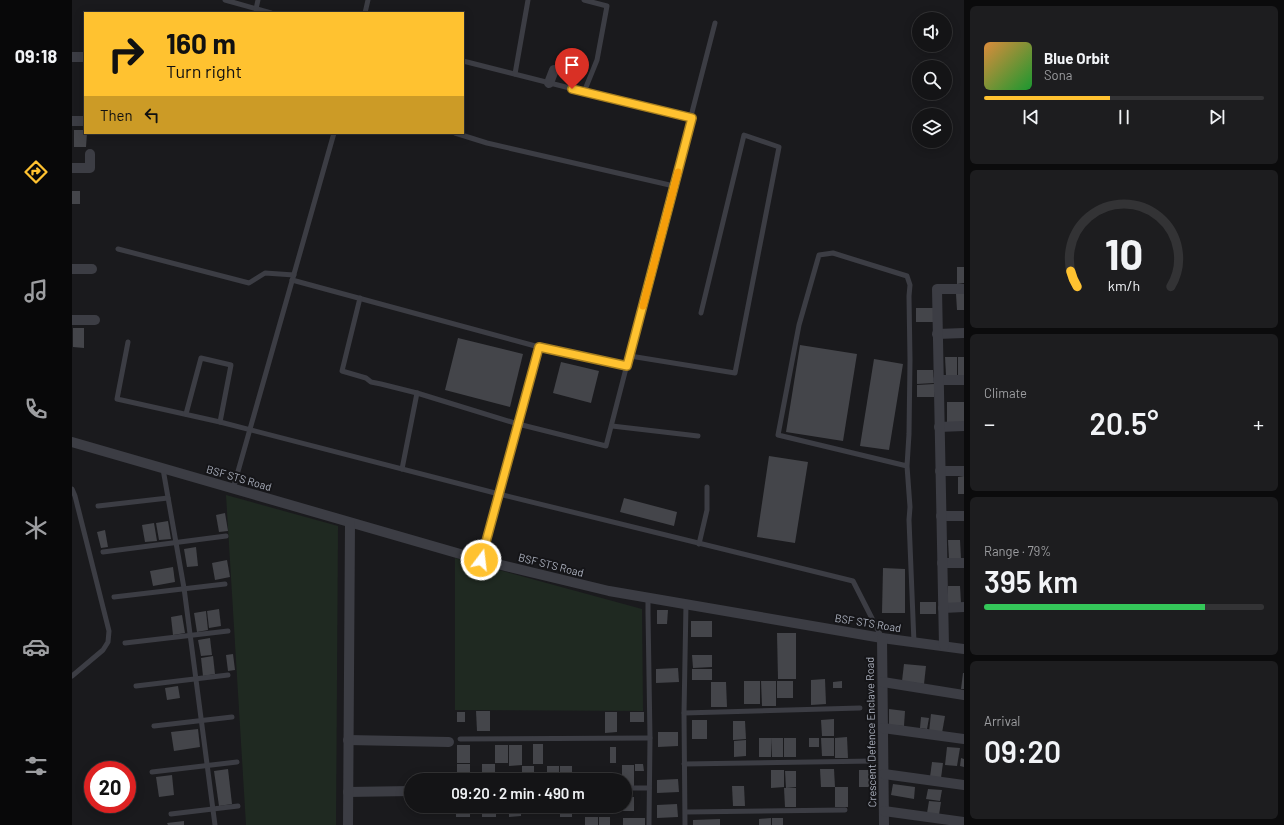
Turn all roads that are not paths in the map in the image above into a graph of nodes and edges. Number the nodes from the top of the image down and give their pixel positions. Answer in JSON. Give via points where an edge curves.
{"nodes":[{"id":1,"x":225,"y":0,"type":"edge"},
{"id":2,"x":258,"y":0,"type":"edge"},
{"id":3,"x":368,"y":0,"type":"edge"},
{"id":4,"x":528,"y":0,"type":"edge"},
{"id":5,"x":584,"y":0,"type":"edge"},
{"id":6,"x":256,"y":9,"type":"junction"},
{"id":7,"x":267,"y":12,"type":"edge"},
{"id":8,"x":366,"y":12,"type":"edge"},
{"id":9,"x":716,"y":23,"type":"dead end"},
{"id":10,"x":72,"y":57,"type":"edge"},
{"id":11,"x":84,"y":57,"type":"edge"},
{"id":12,"x":464,"y":61,"type":"edge"},
{"id":13,"x":554,"y":70,"type":"dead end"},
{"id":14,"x":514,"y":74,"type":"junction"},
{"id":15,"x":549,"y":83,"type":"junction"},
{"id":16,"x":584,"y":92,"type":"junction"},
{"id":17,"x":692,"y":118,"type":"junction"},
{"id":18,"x":72,"y":121,"type":"edge"},
{"id":19,"x":84,"y":121,"type":"edge"},
{"id":20,"x":334,"y":134,"type":"edge"},
{"id":21,"x":458,"y":134,"type":"edge"},
{"id":22,"x":90,"y":154,"type":"dead end"},
{"id":23,"x":72,"y":168,"type":"edge"},
{"id":24,"x":674,"y":186,"type":"junction"},
{"id":25,"x":118,"y":249,"type":"dead end"},
{"id":26,"x":72,"y":269,"type":"edge"},
{"id":27,"x":92,"y":269,"type":"dead end"},
{"id":28,"x":293,"y":277,"type":"junction"},
{"id":29,"x":964,"y":289,"type":"edge"},
{"id":30,"x":360,"y":298,"type":"junction"},
{"id":31,"x":701,"y":313,"type":"dead end"},
{"id":32,"x":72,"y":320,"type":"edge"},
{"id":33,"x":95,"y":320,"type":"dead end"},
{"id":34,"x":964,"y":333,"type":"edge"},
{"id":35,"x":938,"y":334,"type":"junction"},
{"id":36,"x":128,"y":342,"type":"dead end"},
{"id":37,"x":539,"y":347,"type":"junction"},
{"id":38,"x":630,"y":356,"type":"junction"},
{"id":39,"x":627,"y":366,"type":"junction"},
{"id":40,"x":938,"y":380,"type":"junction"},
{"id":41,"x":964,"y":380,"type":"edge"},
{"id":42,"x":417,"y":393,"type":"junction"},
{"id":43,"x":186,"y":414,"type":"junction"},
{"id":44,"x":220,"y":422,"type":"junction"},
{"id":45,"x":518,"y":424,"type":"junction"},
{"id":46,"x":612,"y":426,"type":"junction"},
{"id":47,"x":964,"y":426,"type":"edge"},
{"id":48,"x":939,"y":427,"type":"junction"},
{"id":49,"x":250,"y":429,"type":"junction"},
{"id":50,"x":698,"y":436,"type":"dead end"},
{"id":51,"x":72,"y":442,"type":"edge"},
{"id":52,"x":907,"y":466,"type":"junction"},
{"id":53,"x":163,"y":469,"type":"junction"},
{"id":54,"x":402,"y":469,"type":"junction"},
{"id":55,"x":940,"y":471,"type":"junction"},
{"id":56,"x":964,"y":471,"type":"edge"},
{"id":57,"x":707,"y":487,"type":"dead end"},
{"id":58,"x":72,"y":489,"type":"edge"},
{"id":59,"x":233,"y":489,"type":"junction"},
{"id":60,"x":499,"y":494,"type":"junction"},
{"id":61,"x":168,"y":498,"type":"junction"},
{"id":62,"x":98,"y":506,"type":"dead end"},
{"id":63,"x":941,"y":516,"type":"junction"},
{"id":64,"x":964,"y":516,"type":"edge"},
{"id":65,"x":350,"y":523,"type":"junction"},
{"id":66,"x":226,"y":536,"type":"dead end"},
{"id":67,"x":176,"y":542,"type":"junction"},
{"id":68,"x":699,"y":544,"type":"junction"},
{"id":69,"x":103,"y":552,"type":"dead end"},
{"id":70,"x":481,"y":560,"type":"junction"},
{"id":71,"x":942,"y":563,"type":"junction"},
{"id":72,"x":964,"y":563,"type":"edge"},
{"id":73,"x":226,"y":584,"type":"dead end"},
{"id":74,"x":184,"y":588,"type":"junction"},
{"id":75,"x":114,"y":597,"type":"dead end"},
{"id":76,"x":648,"y":599,"type":"junction"},
{"id":77,"x":686,"y":604,"type":"junction"},
{"id":78,"x":964,"y":607,"type":"edge"},
{"id":79,"x":943,"y":608,"type":"junction"},
{"id":80,"x":228,"y":631,"type":"dead end"},
{"id":81,"x":190,"y":636,"type":"junction"},
{"id":82,"x":882,"y":638,"type":"junction"},
{"id":83,"x":125,"y":643,"type":"dead end"},
{"id":84,"x":914,"y":643,"type":"junction"},
{"id":85,"x":944,"y":646,"type":"junction"},
{"id":86,"x":964,"y":649,"type":"edge"},
{"id":87,"x":228,"y":675,"type":"dead end"},
{"id":88,"x":72,"y":676,"type":"edge"},
{"id":89,"x":195,"y":678,"type":"junction"},
{"id":90,"x":883,"y":682,"type":"junction"},
{"id":91,"x":136,"y":686,"type":"dead end"},
{"id":92,"x":964,"y":695,"type":"edge"},
{"id":93,"x":860,"y":708,"type":"dead end"},
{"id":94,"x":684,"y":713,"type":"junction"},
{"id":95,"x":232,"y":717,"type":"dead end"},
{"id":96,"x":202,"y":721,"type":"junction"},
{"id":97,"x":154,"y":726,"type":"dead end"},
{"id":98,"x":883,"y":728,"type":"junction"},
{"id":99,"x":650,"y":738,"type":"junction"},
{"id":100,"x":460,"y":739,"type":"dead end"},
{"id":101,"x":964,"y":739,"type":"edge"},
{"id":102,"x":348,"y":740,"type":"junction"},
{"id":103,"x":449,"y":742,"type":"dead end"},
{"id":104,"x":874,"y":761,"type":"dead end"},
{"id":105,"x":237,"y":762,"type":"dead end"},
{"id":106,"x":684,"y":764,"type":"junction"},
{"id":107,"x":208,"y":766,"type":"junction"},
{"id":108,"x":152,"y":772,"type":"dead end"},
{"id":109,"x":884,"y":774,"type":"junction"},
{"id":110,"x":964,"y":785,"type":"edge"},
{"id":111,"x":632,"y":788,"type":"edge"},
{"id":112,"x":649,"y":788,"type":"junction"},
{"id":113,"x":404,"y":791,"type":"edge"},
{"id":114,"x":348,"y":792,"type":"junction"},
{"id":115,"x":238,"y":806,"type":"dead end"},
{"id":116,"x":213,"y":810,"type":"junction"},
{"id":117,"x":845,"y":810,"type":"dead end"},
{"id":118,"x":884,"y":811,"type":"junction"},
{"id":119,"x":686,"y":812,"type":"junction"},
{"id":120,"x":171,"y":814,"type":"dead end"},
{"id":121,"x":964,"y":822,"type":"edge"},
{"id":122,"x":215,"y":825,"type":"edge"},
{"id":123,"x":348,"y":825,"type":"edge"},
{"id":124,"x":649,"y":825,"type":"edge"},
{"id":125,"x":685,"y":825,"type":"edge"},
{"id":126,"x":884,"y":825,"type":"edge"}],
"edges":[{"from":1,"to":6,"type":"lane"},
{"from":2,"to":6,"type":"lane"},
{"from":3,"to":8,"type":"lane"},
{"from":4,"to":14,"type":"lane"},
{"from":5,"to":16,"type":"lane","via":[[607,6],[597,60]]},
{"from":6,"to":7,"type":"lane"},
{"from":9,"to":17,"type":"lane"},
{"from":10,"to":11,"type":"street"},
{"from":12,"to":14,"type":"lane"},
{"from":13,"to":15,"type":"street"},
{"from":14,"to":15,"type":"lane"},
{"from":15,"to":16,"type":"lane"},
{"from":16,"to":17,"type":"lane"},
{"from":17,"to":24,"type":"lane"},
{"from":18,"to":19,"type":"street"},
{"from":20,"to":28,"type":"lane"},
{"from":21,"to":24,"type":"lane","via":[[487,143]]},
{"from":22,"to":23,"type":"street","via":[[90,168]]},
{"from":24,"to":38,"type":"lane"},
{"from":25,"to":28,"type":"lane","via":[[249,283],[265,273]]},
{"from":26,"to":27,"type":"street"},
{"from":28,"to":30,"type":"lane"},
{"from":28,"to":49,"type":"lane"},
{"from":29,"to":35,"type":"street","via":[[937,289]]},
{"from":30,"to":37,"type":"lane"},
{"from":30,"to":42,"type":"lane","via":[[342,371]]},
{"from":31,"to":38,"type":"lane","via":[[744,135],[779,147],[735,373]]},
{"from":32,"to":33,"type":"street"},
{"from":34,"to":35,"type":"street"},
{"from":35,"to":40,"type":"street"},
{"from":36,"to":43,"type":"lane","via":[[117,399]]},
{"from":37,"to":39,"type":"lane"},
{"from":37,"to":45,"type":"lane"},
{"from":38,"to":39,"type":"lane"},
{"from":39,"to":46,"type":"lane"},
{"from":40,"to":41,"type":"street"},
{"from":40,"to":48,"type":"street"},
{"from":42,"to":45,"type":"lane"},
{"from":42,"to":54,"type":"lane"},
{"from":43,"to":44,"type":"lane"},
{"from":43,"to":44,"type":"lane","via":[[201,358],[231,365]]},
{"from":44,"to":49,"type":"lane"},
{"from":45,"to":46,"type":"lane","via":[[606,446]]},
{"from":45,"to":60,"type":"lane"},
{"from":46,"to":50,"type":"lane"},
{"from":47,"to":48,"type":"street"},
{"from":48,"to":55,"type":"street"},
{"from":49,"to":54,"type":"lane"},
{"from":49,"to":59,"type":"lane"},
{"from":51,"to":53,"type":"street","name":"BSF STS Road"},
{"from":52,"to":52,"type":"lane","via":[[778,435],[799,325],[819,255],[833,253],[906,276],[910,285]]},
{"from":52,"to":84,"type":"lane"},
{"from":53,"to":59,"type":"street","name":"BSF STS Road"},
{"from":53,"to":61,"type":"lane"},
{"from":54,"to":60,"type":"lane"},
{"from":55,"to":56,"type":"street"},
{"from":55,"to":63,"type":"street"},
{"from":57,"to":68,"type":"lane","via":[[706,510]]},
{"from":58,"to":88,"type":"lane","via":[[109,631],[108,642],[103,650]]},
{"from":59,"to":65,"type":"street","name":"BSF STS Road"},
{"from":60,"to":68,"type":"lane"},
{"from":60,"to":70,"type":"lane"},
{"from":61,"to":62,"type":"lane"},
{"from":61,"to":67,"type":"lane"},
{"from":63,"to":64,"type":"street"},
{"from":63,"to":71,"type":"street"},
{"from":65,"to":70,"type":"street","name":"BSF STS Road"},
{"from":65,"to":102,"type":"street"},
{"from":66,"to":67,"type":"lane"},
{"from":67,"to":69,"type":"lane"},
{"from":67,"to":74,"type":"lane"},
{"from":68,"to":82,"type":"lane","via":[[853,581]]},
{"from":70,"to":76,"type":"street","name":"BSF STS Road"},
{"from":71,"to":72,"type":"street"},
{"from":71,"to":79,"type":"street"},
{"from":73,"to":74,"type":"lane"},
{"from":74,"to":75,"type":"lane"},
{"from":74,"to":81,"type":"lane"},
{"from":76,"to":77,"type":"street","name":"BSF STS Road"},
{"from":76,"to":99,"type":"lane"},
{"from":77,"to":82,"type":"street","name":"BSF STS Road"},
{"from":77,"to":94,"type":"lane"},
{"from":78,"to":79,"type":"street"},
{"from":79,"to":85,"type":"street"},
{"from":80,"to":81,"type":"lane"},
{"from":81,"to":83,"type":"lane"},
{"from":81,"to":89,"type":"lane"},
{"from":82,"to":84,"type":"street","name":"BSF STS Road"},
{"from":82,"to":90,"type":"street","name":"Crescent Defence Enclave Road"},
{"from":84,"to":85,"type":"street","name":"BSF STS Road"},
{"from":85,"to":86,"type":"street","name":"BSF STS Road"},
{"from":87,"to":89,"type":"lane"},
{"from":89,"to":91,"type":"lane"},
{"from":89,"to":96,"type":"lane"},
{"from":90,"to":92,"type":"street"},
{"from":90,"to":98,"type":"street","name":"Crescent Defence Enclave Road"},
{"from":93,"to":94,"type":"lane"},
{"from":94,"to":106,"type":"lane"},
{"from":95,"to":96,"type":"lane"},
{"from":96,"to":97,"type":"lane"},
{"from":96,"to":107,"type":"lane"},
{"from":98,"to":101,"type":"street"},
{"from":98,"to":109,"type":"street","name":"Crescent Defence Enclave Road"},
{"from":99,"to":100,"type":"lane"},
{"from":99,"to":112,"type":"lane"},
{"from":102,"to":103,"type":"street"},
{"from":102,"to":114,"type":"street"},
{"from":104,"to":106,"type":"lane"},
{"from":105,"to":107,"type":"lane"},
{"from":106,"to":119,"type":"lane"},
{"from":107,"to":108,"type":"lane"},
{"from":107,"to":116,"type":"lane"},
{"from":109,"to":110,"type":"street"},
{"from":109,"to":118,"type":"street","name":"Crescent Defence Enclave Road"},
{"from":111,"to":112,"type":"lane"},
{"from":112,"to":124,"type":"lane"},
{"from":113,"to":114,"type":"street"},
{"from":114,"to":123,"type":"street"},
{"from":115,"to":116,"type":"lane"},
{"from":116,"to":120,"type":"lane"},
{"from":116,"to":122,"type":"lane"},
{"from":117,"to":119,"type":"lane"},
{"from":118,"to":121,"type":"street"},
{"from":118,"to":126,"type":"street","name":"Crescent Defence Enclave Road"},
{"from":119,"to":125,"type":"lane"}]}
